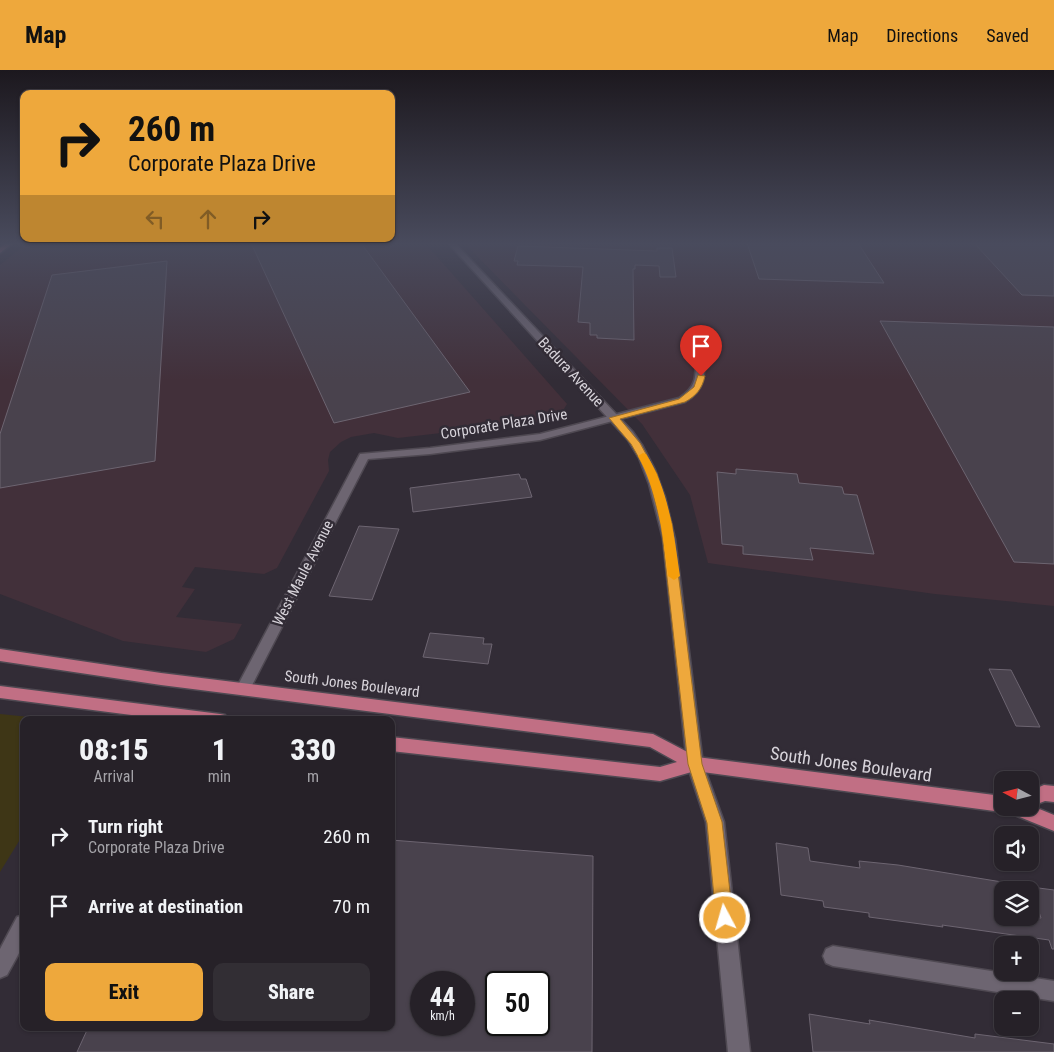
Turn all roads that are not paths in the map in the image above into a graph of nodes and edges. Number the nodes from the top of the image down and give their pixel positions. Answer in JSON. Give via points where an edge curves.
{"nodes":[{"id":1,"x":494,"y":289,"type":"edge"},
{"id":2,"x":699,"y":354,"type":"dead end"},
{"id":3,"x":614,"y":418,"type":"junction"},
{"id":4,"x":364,"y":456,"type":"joint"},
{"id":5,"x":0,"y":655,"type":"edge"},
{"id":6,"x":243,"y":689,"type":"junction"},
{"id":7,"x":0,"y":692,"type":"edge"},
{"id":8,"x":138,"y":714,"type":"edge"},
{"id":9,"x":165,"y":716,"type":"edge"},
{"id":10,"x":395,"y":744,"type":"edge"},
{"id":11,"x":695,"y":764,"type":"junction"},
{"id":12,"x":1054,"y":794,"type":"edge"},
{"id":13,"x":1039,"y":795,"type":"edge"},
{"id":14,"x":994,"y":803,"type":"edge"},
{"id":15,"x":1037,"y":816,"type":"edge"},
{"id":16,"x":1054,"y":823,"type":"edge"},
{"id":17,"x":20,"y":931,"type":"edge"},
{"id":18,"x":833,"y":956,"type":"dead end"},
{"id":19,"x":0,"y":968,"type":"edge"},
{"id":20,"x":1054,"y":991,"type":"edge"},
{"id":21,"x":739,"y":1052,"type":"edge"}],
"edges":[{"from":1,"to":3,"type":"main road","name":"Badura Avenue"},
{"from":2,"to":3,"type":"main road","name":"Corporate Plaza Drive","via":[[701,376],[698,387],[690,396]]},
{"from":3,"to":4,"type":"main road","name":"Corporate Plaza Drive","via":[[540,437]]},
{"from":3,"to":11,"type":"main road","name":"Badura Avenue","via":[[636,443],[652,474],[667,524]]},
{"from":4,"to":6,"type":"main road","name":"West Maule Avenue"},
{"from":5,"to":6,"type":"main road","name":"South Jones Boulevard"},
{"from":6,"to":11,"type":"main road","name":"South Jones Boulevard","via":[[653,741]]},
{"from":7,"to":8,"type":"main road"},
{"from":8,"to":9,"type":"main road"},
{"from":10,"to":11,"type":"main road","name":"South Jones Boulevard","via":[[660,774]]},
{"from":11,"to":14,"type":"main road","name":"South Jones Boulevard"},
{"from":11,"to":21,"type":"main road","name":"Badura Avenue","via":[[715,822]]},
{"from":12,"to":13,"type":"main road"},
{"from":15,"to":16,"type":"main road"},
{"from":17,"to":19,"type":"main road"},
{"from":18,"to":20,"type":"main road"}]}
